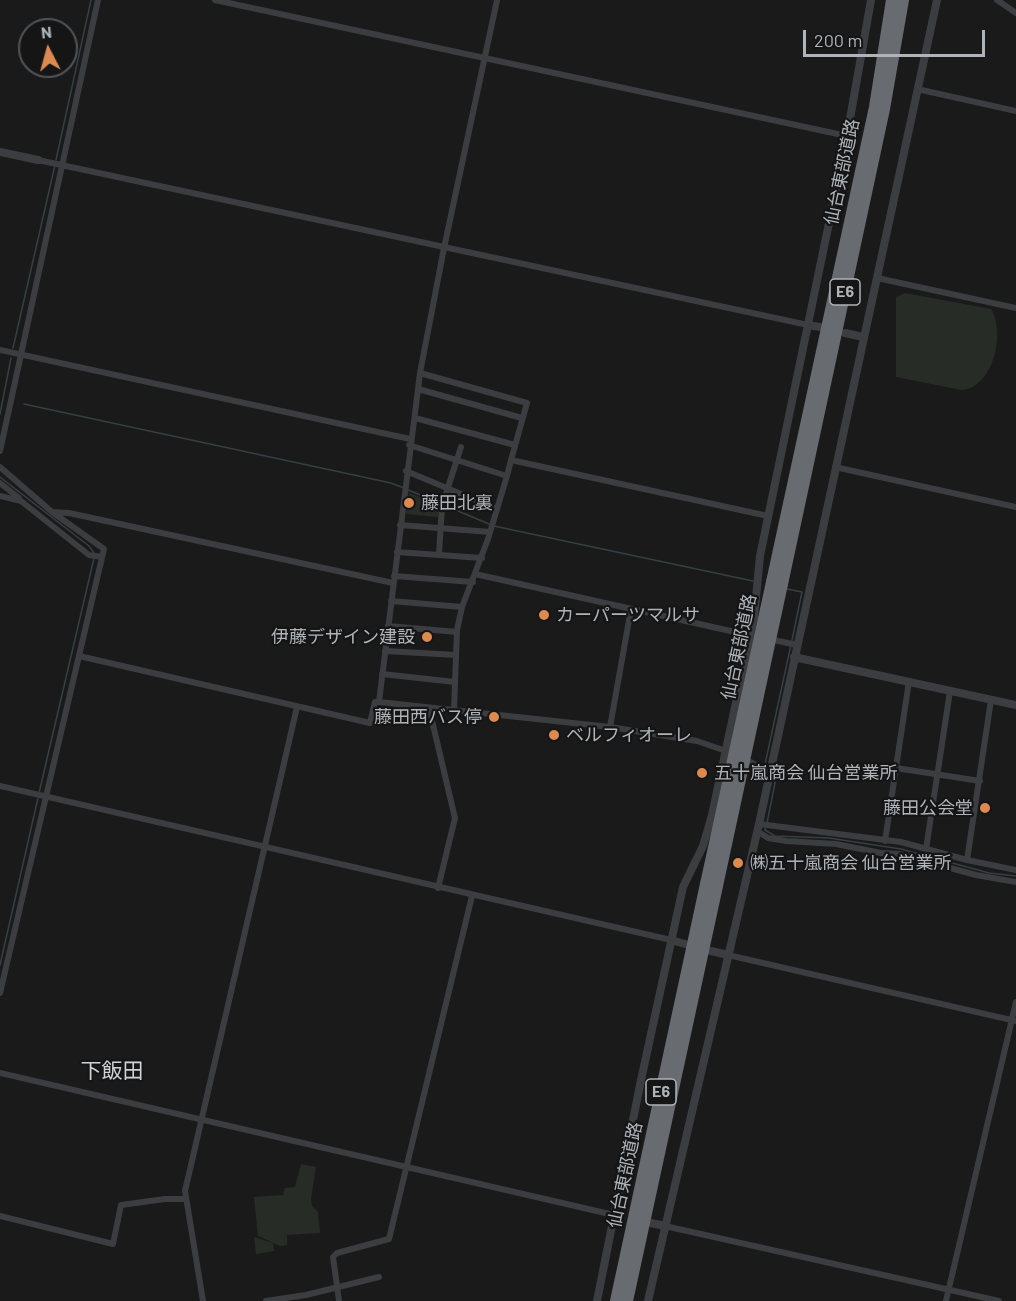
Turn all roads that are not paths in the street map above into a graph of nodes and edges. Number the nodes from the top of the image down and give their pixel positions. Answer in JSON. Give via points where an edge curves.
{"nodes":[{"id":1,"x":98,"y":0,"type":"edge"},
{"id":2,"x":215,"y":0,"type":"edge"},
{"id":3,"x":497,"y":0,"type":"edge"},
{"id":4,"x":871,"y":0,"type":"edge"},
{"id":5,"x":892,"y":0,"type":"edge"},
{"id":6,"x":903,"y":0,"type":"edge"},
{"id":7,"x":937,"y":0,"type":"edge"},
{"id":8,"x":997,"y":0,"type":"edge"},
{"id":9,"x":1016,"y":13,"type":"edge"},
{"id":10,"x":484,"y":59,"type":"junction"},
{"id":11,"x":917,"y":89,"type":"junction"},
{"id":12,"x":1016,"y":111,"type":"edge"},
{"id":13,"x":847,"y":136,"type":"junction"},
{"id":14,"x":0,"y":152,"type":"edge"},
{"id":15,"x":38,"y":160,"type":"joint"},
{"id":16,"x":58,"y":164,"type":"junction"},
{"id":17,"x":444,"y":248,"type":"junction"},
{"id":18,"x":877,"y":278,"type":"junction"},
{"id":19,"x":1016,"y":308,"type":"edge"},
{"id":20,"x":808,"y":325,"type":"junction"},
{"id":21,"x":820,"y":327,"type":"dead end"},
{"id":22,"x":845,"y":333,"type":"dead end"},
{"id":23,"x":863,"y":337,"type":"junction"},
{"id":24,"x":0,"y":350,"type":"edge"},
{"id":25,"x":21,"y":355,"type":"junction"},
{"id":26,"x":420,"y":373,"type":"junction"},
{"id":27,"x":418,"y":389,"type":"junction"},
{"id":28,"x":415,"y":418,"type":"junction"},
{"id":29,"x":522,"y":418,"type":"junction"},
{"id":30,"x":410,"y":442,"type":"junction"},
{"id":31,"x":515,"y":445,"type":"junction"},
{"id":32,"x":461,"y":447,"type":"dead end"},
{"id":33,"x":0,"y":451,"type":"edge"},
{"id":34,"x":456,"y":460,"type":"junction"},
{"id":35,"x":511,"y":460,"type":"junction"},
{"id":36,"x":0,"y":467,"type":"edge"},
{"id":37,"x":835,"y":467,"type":"junction"},
{"id":38,"x":406,"y":471,"type":"junction"},
{"id":39,"x":507,"y":476,"type":"junction"},
{"id":40,"x":0,"y":483,"type":"edge"},
{"id":41,"x":447,"y":488,"type":"junction"},
{"id":42,"x":0,"y":496,"type":"edge"},
{"id":43,"x":21,"y":501,"type":"junction"},
{"id":44,"x":1016,"y":507,"type":"edge"},
{"id":45,"x":497,"y":509,"type":"junction"},
{"id":46,"x":52,"y":512,"type":"junction"},
{"id":47,"x":768,"y":516,"type":"junction"},
{"id":48,"x":400,"y":525,"type":"junction"},
{"id":49,"x":492,"y":527,"type":"junction"},
{"id":50,"x":440,"y":529,"type":"junction"},
{"id":51,"x":397,"y":552,"type":"junction"},
{"id":52,"x":439,"y":554,"type":"junction"},
{"id":53,"x":100,"y":557,"type":"junction"},
{"id":54,"x":482,"y":558,"type":"junction"},
{"id":55,"x":475,"y":574,"type":"junction"},
{"id":56,"x":393,"y":580,"type":"junction"},
{"id":57,"x":473,"y":582,"type":"junction"},
{"id":58,"x":777,"y":583,"type":"junction"},
{"id":59,"x":391,"y":601,"type":"junction"},
{"id":60,"x":462,"y":607,"type":"junction"},
{"id":61,"x":631,"y":609,"type":"junction"},
{"id":62,"x":388,"y":626,"type":"junction"},
{"id":63,"x":457,"y":632,"type":"junction"},
{"id":64,"x":750,"y":635,"type":"junction"},
{"id":65,"x":792,"y":644,"type":"junction"},
{"id":66,"x":385,"y":651,"type":"junction"},
{"id":67,"x":79,"y":656,"type":"junction"},
{"id":68,"x":456,"y":656,"type":"junction"},
{"id":69,"x":794,"y":657,"type":"junction"},
{"id":70,"x":382,"y":674,"type":"junction"},
{"id":71,"x":909,"y":681,"type":"junction"},
{"id":72,"x":455,"y":682,"type":"junction"},
{"id":73,"x":950,"y":691,"type":"junction"},
{"id":74,"x":991,"y":700,"type":"junction"},
{"id":75,"x":379,"y":702,"type":"junction"},
{"id":76,"x":1016,"y":705,"type":"edge"},
{"id":77,"x":297,"y":707,"type":"junction"},
{"id":78,"x":429,"y":708,"type":"junction"},
{"id":79,"x":454,"y":710,"type":"junction"},
{"id":80,"x":610,"y":727,"type":"junction"},
{"id":81,"x":726,"y":750,"type":"junction"},
{"id":82,"x":896,"y":768,"type":"junction"},
{"id":83,"x":769,"y":771,"type":"junction"},
{"id":84,"x":938,"y":775,"type":"junction"},
{"id":85,"x":980,"y":781,"type":"junction"},
{"id":86,"x":0,"y":786,"type":"edge"},
{"id":87,"x":41,"y":796,"type":"junction"},
{"id":88,"x":759,"y":826,"type":"junction"},
{"id":89,"x":885,"y":841,"type":"junction"},
{"id":90,"x":265,"y":848,"type":"junction"},
{"id":91,"x":926,"y":849,"type":"junction"},
{"id":92,"x":967,"y":860,"type":"junction"},
{"id":93,"x":1016,"y":870,"type":"edge"},
{"id":94,"x":1016,"y":882,"type":"edge"},
{"id":95,"x":711,"y":885,"type":"junction"},
{"id":96,"x":438,"y":888,"type":"junction"},
{"id":97,"x":472,"y":896,"type":"junction"},
{"id":98,"x":671,"y":940,"type":"junction"},
{"id":99,"x":685,"y":944,"type":"dead end"},
{"id":100,"x":711,"y":951,"type":"dead end"},
{"id":101,"x":728,"y":955,"type":"junction"},
{"id":102,"x":0,"y":993,"type":"edge"},
{"id":103,"x":1016,"y":1002,"type":"edge"},
{"id":104,"x":1014,"y":1021,"type":"edge"},
{"id":105,"x":0,"y":1073,"type":"edge"},
{"id":106,"x":202,"y":1121,"type":"junction"},
{"id":107,"x":405,"y":1166,"type":"junction"},
{"id":108,"x":186,"y":1199,"type":"junction"},
{"id":109,"x":0,"y":1215,"type":"edge"},
{"id":110,"x":614,"y":1215,"type":"junction"},
{"id":111,"x":628,"y":1218,"type":"dead end"},
{"id":112,"x":651,"y":1223,"type":"dead end"},
{"id":113,"x":665,"y":1226,"type":"junction"},
{"id":114,"x":379,"y":1277,"type":"dead end"},
{"id":115,"x":338,"y":1287,"type":"junction"},
{"id":116,"x":949,"y":1290,"type":"junction"},
{"id":117,"x":203,"y":1301,"type":"edge"},
{"id":118,"x":266,"y":1301,"type":"edge"},
{"id":119,"x":339,"y":1301,"type":"edge"},
{"id":120,"x":597,"y":1301,"type":"edge"},
{"id":121,"x":616,"y":1301,"type":"edge"},
{"id":122,"x":627,"y":1301,"type":"edge"},
{"id":123,"x":648,"y":1301,"type":"edge"},
{"id":124,"x":946,"y":1301,"type":"edge"},
{"id":125,"x":999,"y":1301,"type":"edge"}],
"edges":[{"from":1,"to":16,"type":"street"},
{"from":2,"to":10,"type":"street"},
{"from":3,"to":10,"type":"street"},
{"from":4,"to":13,"type":"street"},
{"from":5,"to":58,"type":"highway","name":"仙台東部道路","number":"E6","via":[[874,107]]},
{"from":6,"to":58,"type":"highway","name":"仙台東部道路","number":"E6","via":[[884,109]]},
{"from":7,"to":11,"type":"street"},
{"from":8,"to":9,"type":"street"},
{"from":10,"to":13,"type":"street"},
{"from":10,"to":17,"type":"street"},
{"from":11,"to":12,"type":"street"},
{"from":11,"to":18,"type":"street"},
{"from":13,"to":20,"type":"street"},
{"from":14,"to":15,"type":"street"},
{"from":15,"to":16,"type":"street"},
{"from":16,"to":17,"type":"street"},
{"from":16,"to":25,"type":"street"},
{"from":17,"to":20,"type":"street"},
{"from":17,"to":26,"type":"street"},
{"from":18,"to":19,"type":"street"},
{"from":18,"to":23,"type":"street"},
{"from":20,"to":21,"type":"street"},
{"from":20,"to":47,"type":"street"},
{"from":22,"to":23,"type":"street"},
{"from":23,"to":37,"type":"street"},
{"from":24,"to":25,"type":"street"},
{"from":25,"to":30,"type":"street"},
{"from":25,"to":33,"type":"street"},
{"from":26,"to":27,"type":"street"},
{"from":26,"to":29,"type":"street","via":[[527,403]]},
{"from":27,"to":28,"type":"street"},
{"from":27,"to":29,"type":"street"},
{"from":28,"to":30,"type":"street"},
{"from":28,"to":31,"type":"street"},
{"from":29,"to":31,"type":"street"},
{"from":30,"to":34,"type":"street"},
{"from":30,"to":38,"type":"street"},
{"from":31,"to":35,"type":"street"},
{"from":32,"to":34,"type":"street"},
{"from":34,"to":39,"type":"street"},
{"from":34,"to":41,"type":"street"},
{"from":35,"to":39,"type":"street"},
{"from":35,"to":47,"type":"street"},
{"from":36,"to":46,"type":"street"},
{"from":37,"to":44,"type":"street"},
{"from":37,"to":65,"type":"street"},
{"from":38,"to":41,"type":"street"},
{"from":38,"to":48,"type":"street"},
{"from":39,"to":45,"type":"street"},
{"from":40,"to":43,"type":"street"},
{"from":41,"to":45,"type":"street"},
{"from":41,"to":50,"type":"street"},
{"from":42,"to":43,"type":"street"},
{"from":43,"to":53,"type":"street","via":[[90,556]]},
{"from":45,"to":49,"type":"street"},
{"from":46,"to":53,"type":"street","via":[[104,549]]},
{"from":46,"to":56,"type":"street"},
{"from":47,"to":64,"type":"street"},
{"from":48,"to":50,"type":"street"},
{"from":48,"to":51,"type":"street"},
{"from":49,"to":50,"type":"street"},
{"from":49,"to":54,"type":"street"},
{"from":50,"to":52,"type":"street"},
{"from":51,"to":52,"type":"street"},
{"from":51,"to":56,"type":"street"},
{"from":52,"to":54,"type":"street"},
{"from":53,"to":67,"type":"street"},
{"from":54,"to":55,"type":"street"},
{"from":55,"to":57,"type":"street"},
{"from":55,"to":61,"type":"street"},
{"from":56,"to":57,"type":"street"},
{"from":56,"to":59,"type":"street"},
{"from":57,"to":60,"type":"street"},
{"from":58,"to":95,"type":"highway","name":"仙台東部道路","number":"E6","bridge":true},
{"from":59,"to":60,"type":"street"},
{"from":59,"to":62,"type":"street"},
{"from":60,"to":63,"type":"street"},
{"from":61,"to":64,"type":"street"},
{"from":61,"to":80,"type":"street"},
{"from":62,"to":63,"type":"street"},
{"from":62,"to":66,"type":"street"},
{"from":63,"to":68,"type":"street"},
{"from":64,"to":65,"type":"street"},
{"from":64,"to":81,"type":"street"},
{"from":65,"to":69,"type":"street"},
{"from":66,"to":68,"type":"street"},
{"from":66,"to":70,"type":"street"},
{"from":67,"to":77,"type":"street"},
{"from":67,"to":87,"type":"street"},
{"from":68,"to":72,"type":"street"},
{"from":69,"to":71,"type":"street"},
{"from":69,"to":83,"type":"street"},
{"from":70,"to":72,"type":"street"},
{"from":70,"to":75,"type":"street"},
{"from":71,"to":73,"type":"street"},
{"from":71,"to":82,"type":"street"},
{"from":72,"to":79,"type":"street"},
{"from":73,"to":74,"type":"street"},
{"from":73,"to":84,"type":"street"},
{"from":74,"to":76,"type":"street"},
{"from":74,"to":85,"type":"street"},
{"from":75,"to":77,"type":"street","via":[[375,702],[369,723]]},
{"from":75,"to":78,"type":"street"},
{"from":77,"to":90,"type":"street"},
{"from":78,"to":79,"type":"street"},
{"from":78,"to":96,"type":"street","via":[[455,818]]},
{"from":79,"to":80,"type":"street"},
{"from":80,"to":81,"type":"street","via":[[697,741]]},
{"from":81,"to":83,"type":"street"},
{"from":81,"to":98,"type":"street","via":[[706,836],[683,888]]},
{"from":82,"to":84,"type":"street"},
{"from":82,"to":89,"type":"street"},
{"from":83,"to":88,"type":"street"},
{"from":84,"to":85,"type":"street"},
{"from":84,"to":91,"type":"street"},
{"from":85,"to":92,"type":"street"},
{"from":86,"to":87,"type":"street"},
{"from":87,"to":90,"type":"street"},
{"from":87,"to":102,"type":"street"},
{"from":88,"to":89,"type":"street"},
{"from":88,"to":94,"type":"street","via":[[768,838],[786,842],[836,844],[899,854]]},
{"from":88,"to":101,"type":"street"},
{"from":89,"to":91,"type":"street"},
{"from":90,"to":96,"type":"street"},
{"from":90,"to":106,"type":"street"},
{"from":91,"to":92,"type":"street"},
{"from":92,"to":93,"type":"street"},
{"from":95,"to":121,"type":"highway","name":"仙台東部道路","number":"E6"},
{"from":95,"to":122,"type":"highway","name":"仙台東部道路","number":"E6"},
{"from":96,"to":97,"type":"street"},
{"from":97,"to":98,"type":"street"},
{"from":97,"to":107,"type":"street"},
{"from":98,"to":99,"type":"street"},
{"from":98,"to":110,"type":"street"},
{"from":100,"to":101,"type":"street"},
{"from":101,"to":104,"type":"street"},
{"from":101,"to":113,"type":"street"},
{"from":103,"to":104,"type":"street"},
{"from":104,"to":116,"type":"street"},
{"from":105,"to":106,"type":"street"},
{"from":106,"to":107,"type":"street"},
{"from":106,"to":108,"type":"street"},
{"from":107,"to":110,"type":"street"},
{"from":107,"to":115,"type":"street","via":[[389,1239],[337,1253],[333,1257]]},
{"from":108,"to":109,"type":"street","via":[[121,1205],[113,1244]]},
{"from":108,"to":117,"type":"street"},
{"from":110,"to":111,"type":"street"},
{"from":110,"to":120,"type":"street"},
{"from":112,"to":113,"type":"street"},
{"from":113,"to":116,"type":"street"},
{"from":113,"to":123,"type":"street"},
{"from":114,"to":115,"type":"street"},
{"from":115,"to":118,"type":"street"},
{"from":115,"to":119,"type":"street"},
{"from":116,"to":124,"type":"street"},
{"from":116,"to":125,"type":"street"}]}
